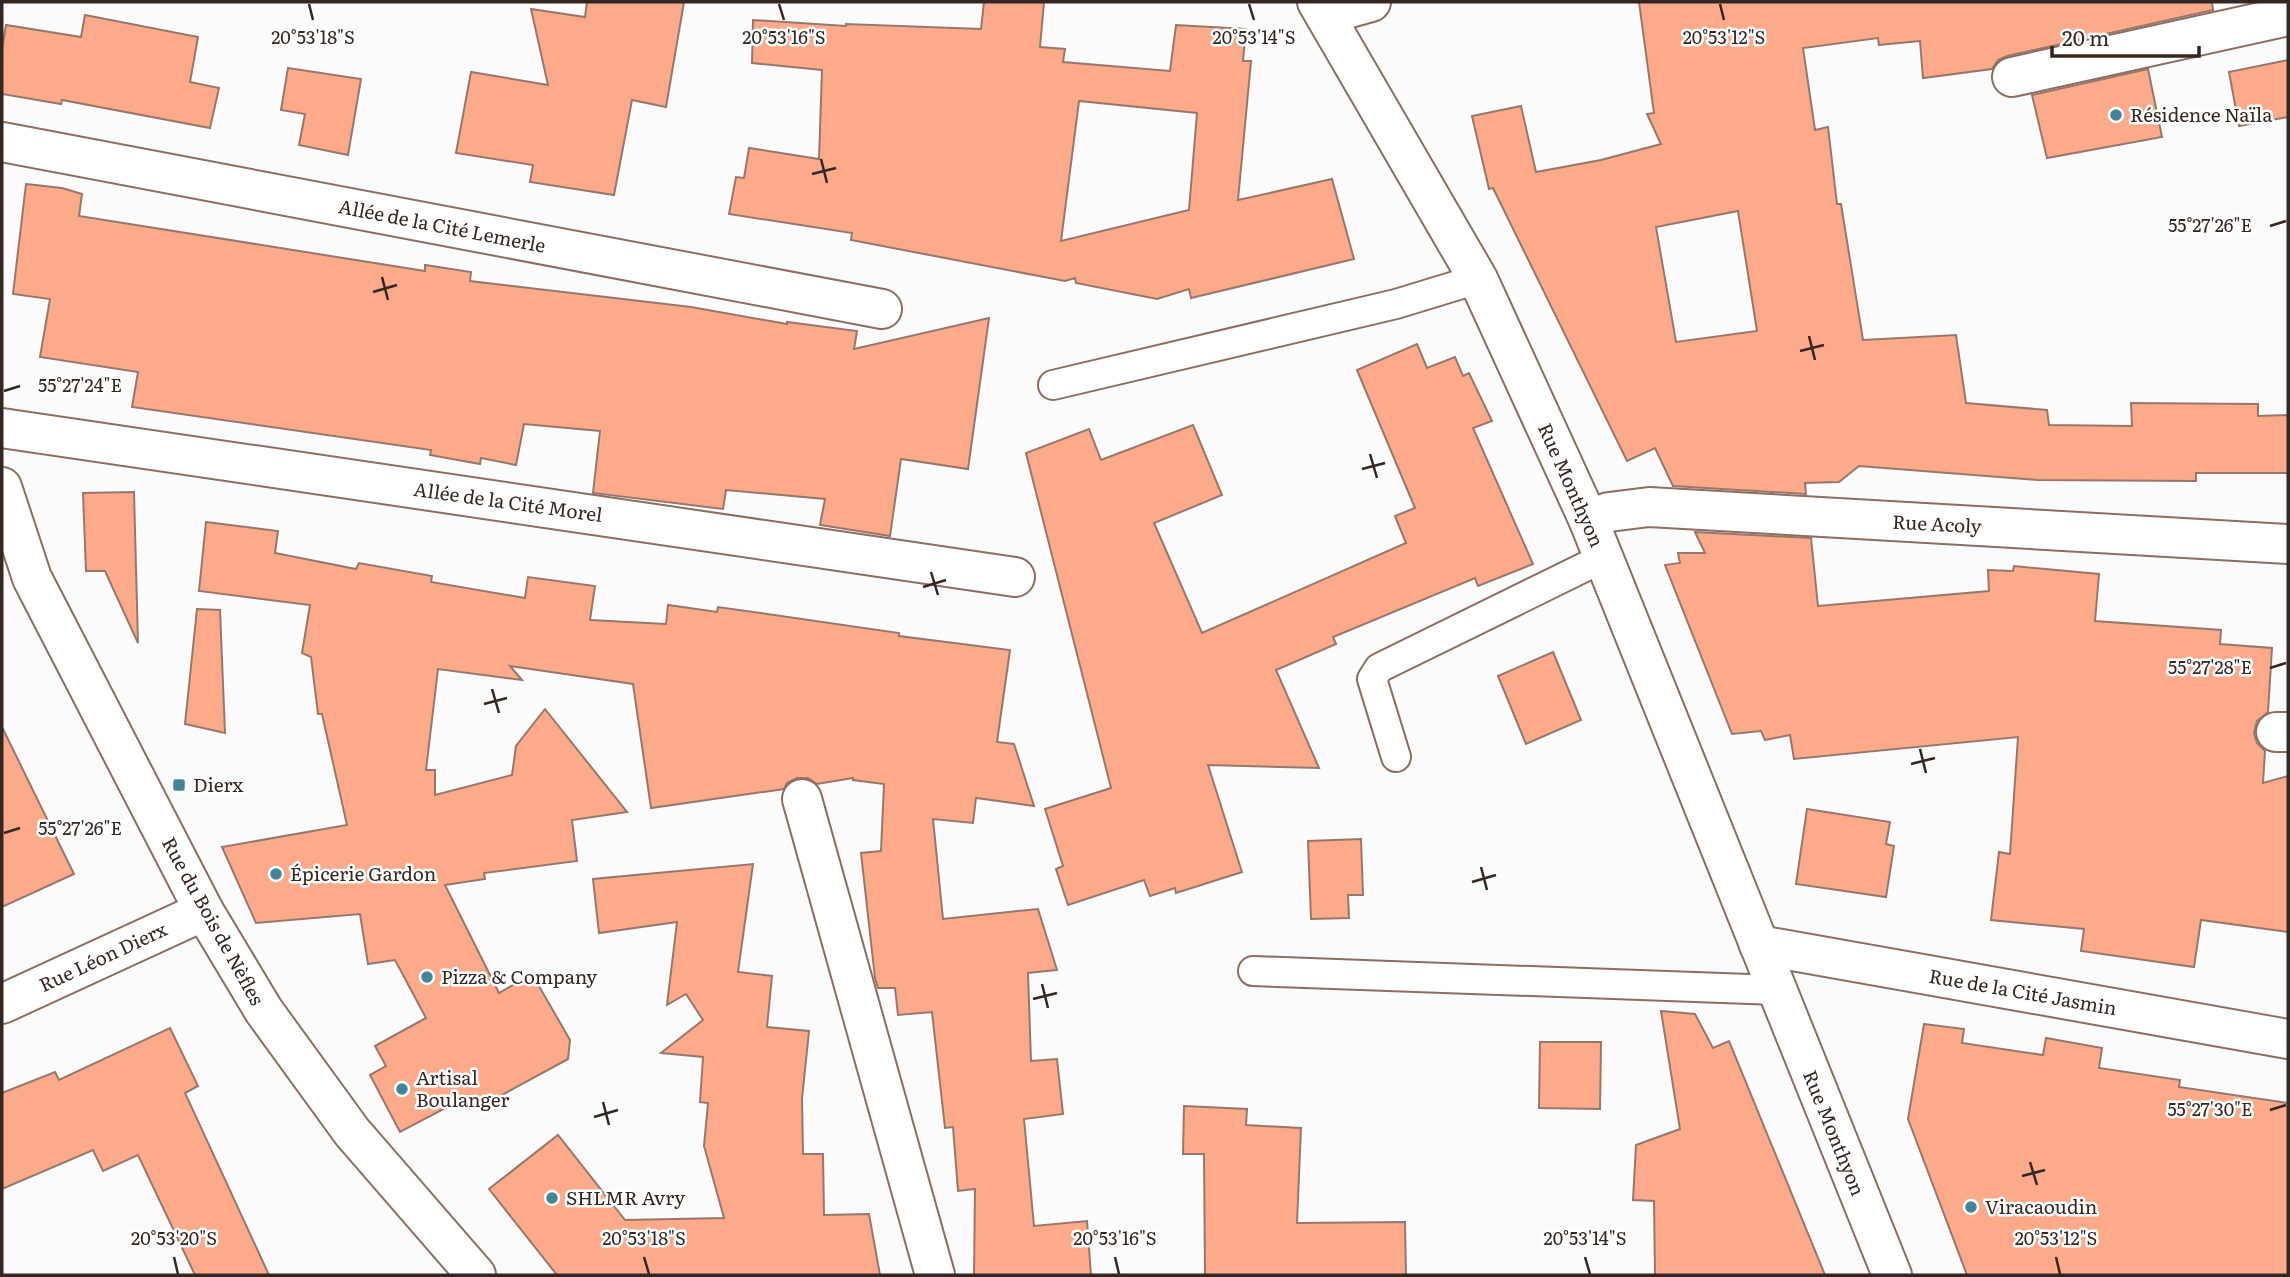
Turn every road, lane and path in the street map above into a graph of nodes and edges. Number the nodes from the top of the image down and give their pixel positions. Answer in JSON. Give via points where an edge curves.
{"nodes":[{"id":1,"x":1371,"y":2,"type":"edge"},
{"id":2,"x":1321,"y":8,"type":"edge"},
{"id":3,"x":2288,"y":16,"type":"edge"},
{"id":4,"x":2012,"y":77,"type":"dead end"},
{"id":5,"x":2,"y":142,"type":"edge"},
{"id":6,"x":1479,"y":279,"type":"junction"},
{"id":7,"x":882,"y":309,"type":"dead end"},
{"id":8,"x":1053,"y":385,"type":"dead end"},
{"id":9,"x":2,"y":428,"type":"edge"},
{"id":10,"x":2,"y":486,"type":"edge"},
{"id":11,"x":1588,"y":519,"type":"junction"},
{"id":12,"x":2288,"y":544,"type":"edge"},
{"id":13,"x":1603,"y":558,"type":"junction"},
{"id":14,"x":1015,"y":577,"type":"dead end"},
{"id":15,"x":1396,"y":757,"type":"dead end"},
{"id":16,"x":802,"y":799,"type":"dead end"},
{"id":17,"x":204,"y":911,"type":"junction"},
{"id":18,"x":1759,"y":945,"type":"junction"},
{"id":19,"x":1253,"y":971,"type":"dead end"},
{"id":20,"x":1777,"y":990,"type":"junction"},
{"id":21,"x":2,"y":1004,"type":"edge"},
{"id":22,"x":2288,"y":1039,"type":"edge"},
{"id":23,"x":477,"y":1275,"type":"edge"},
{"id":24,"x":935,"y":1275,"type":"edge"},
{"id":25,"x":1892,"y":1275,"type":"edge"}],
"edges":[{"from":1,"to":2,"type":"street"},
{"from":2,"to":6,"type":"street","name":"Rue Monthyon"},
{"from":3,"to":4,"type":"street"},
{"from":5,"to":7,"type":"street","name":"Allée de la Cité Lemerle"},
{"from":6,"to":8,"type":"lane","via":[[1396,304]]},
{"from":6,"to":11,"type":"street","name":"Rue Monthyon"},
{"from":9,"to":14,"type":"street","name":"Allée de la Cité Morel"},
{"from":10,"to":17,"type":"street","name":"Rue du Bois de Nèfles","via":[[32,579]]},
{"from":11,"to":12,"type":"street","name":"Rue Acoly","via":[[1649,507]]},
{"from":11,"to":13,"type":"street","name":"Rue Monthyon"},
{"from":13,"to":15,"type":"lane","via":[[1379,668],[1372,679]]},
{"from":13,"to":18,"type":"street","name":"Rue Monthyon"},
{"from":16,"to":24,"type":"street"},
{"from":17,"to":21,"type":"street","name":"Rue Léon Dierx"},
{"from":17,"to":23,"type":"street","name":"Rue du Bois de Nèfles","via":[[264,1011],[352,1132]]},
{"from":18,"to":20,"type":"street","name":"Rue Monthyon"},
{"from":18,"to":22,"type":"street","name":"Rue de la Cité Jasmin"},
{"from":19,"to":20,"type":"lane"},
{"from":20,"to":25,"type":"street","name":"Rue Monthyon"}]}
